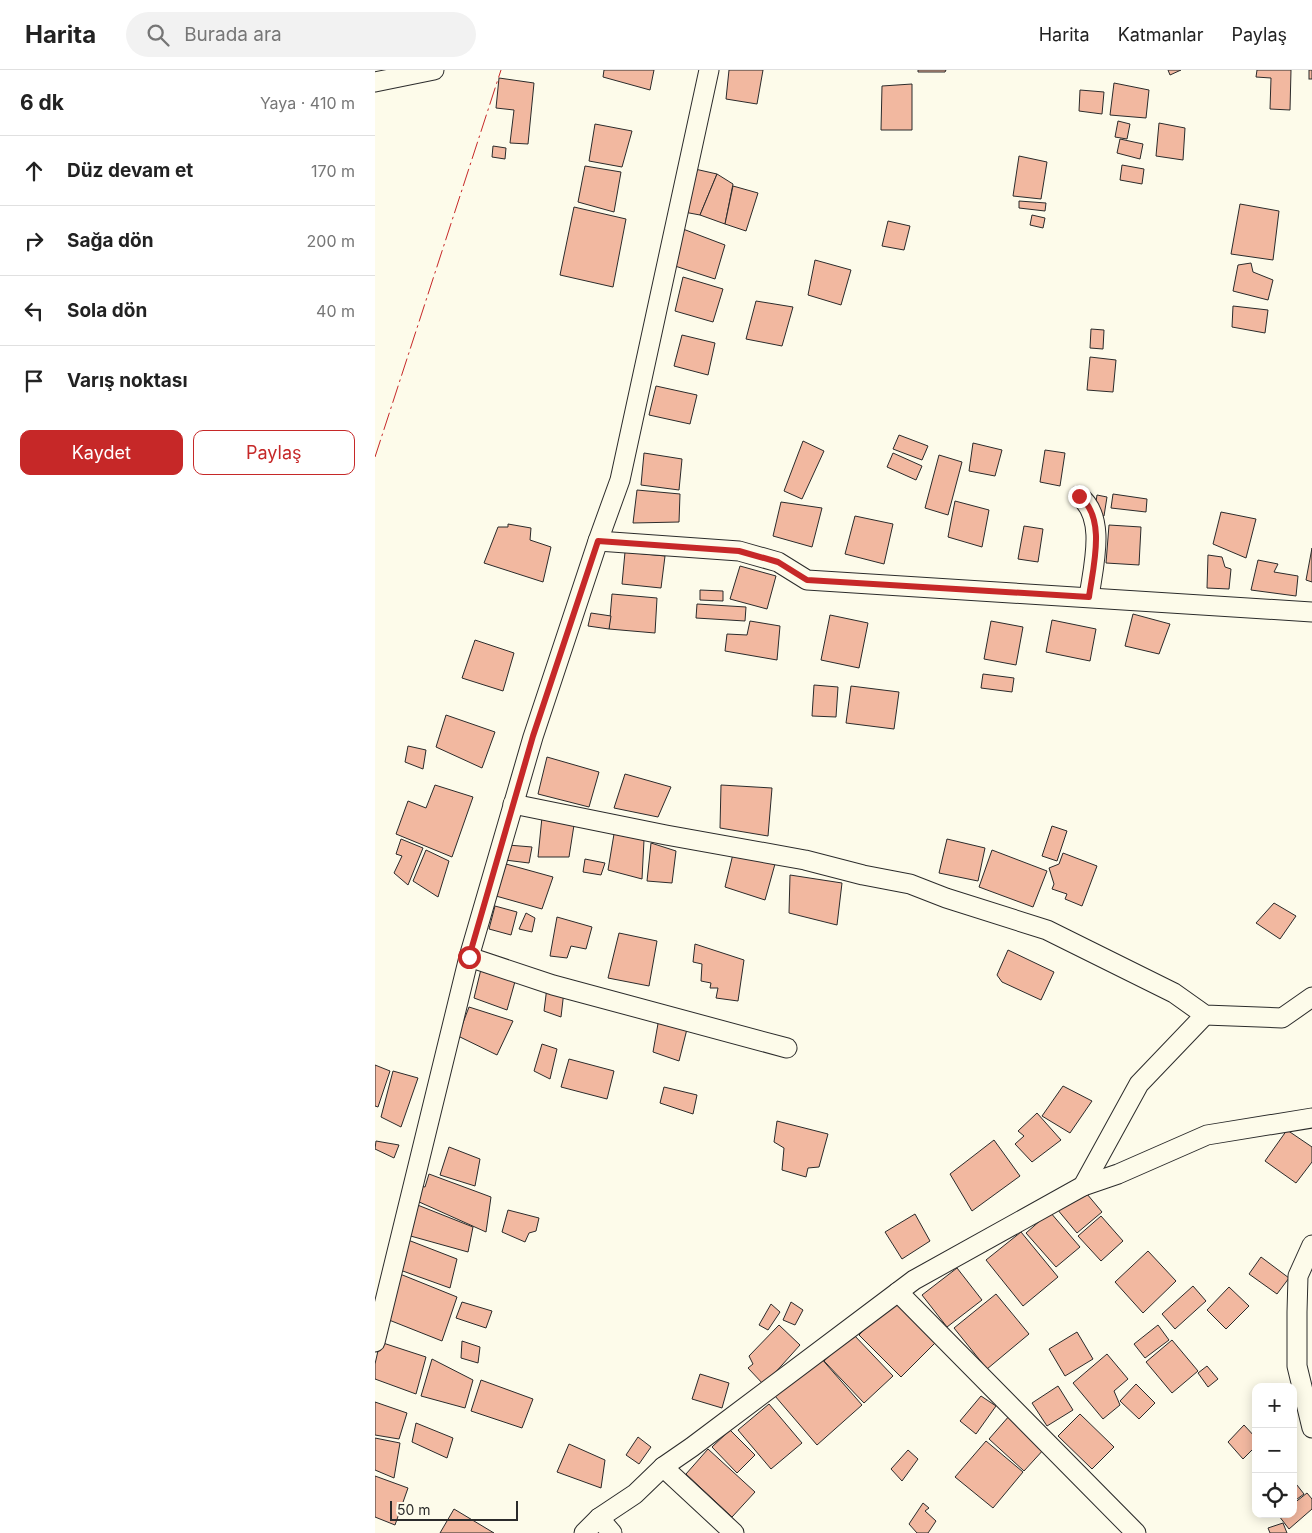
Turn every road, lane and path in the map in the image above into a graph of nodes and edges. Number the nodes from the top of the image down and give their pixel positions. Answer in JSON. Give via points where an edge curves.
{"nodes":[{"id":1,"x":434,"y":70,"type":"edge"},
{"id":2,"x":709,"y":70,"type":"edge"},
{"id":3,"x":375,"y":82,"type":"edge"},
{"id":4,"x":1079,"y":496,"type":"dead end"},
{"id":5,"x":598,"y":541,"type":"junction"},
{"id":6,"x":1089,"y":597,"type":"junction"},
{"id":7,"x":1312,"y":612,"type":"edge"},
{"id":8,"x":513,"y":804,"type":"junction"},
{"id":9,"x":469,"y":957,"type":"junction"},
{"id":10,"x":1312,"y":997,"type":"edge"},
{"id":11,"x":1205,"y":1015,"type":"junction"},
{"id":12,"x":787,"y":1048,"type":"dead end"},
{"id":13,"x":1312,"y":1118,"type":"edge"},
{"id":14,"x":1083,"y":1186,"type":"junction"},
{"id":15,"x":1312,"y":1245,"type":"edge"},
{"id":16,"x":898,"y":1292,"type":"junction"},
{"id":17,"x":376,"y":1336,"type":"edge"},
{"id":18,"x":1312,"y":1428,"type":"edge"},
{"id":19,"x":663,"y":1467,"type":"junction"},
{"id":20,"x":599,"y":1518,"type":"junction"},
{"id":21,"x":584,"y":1533,"type":"edge"},
{"id":22,"x":612,"y":1533,"type":"edge"},
{"id":23,"x":734,"y":1533,"type":"edge"},
{"id":24,"x":1135,"y":1533,"type":"edge"}],
"edges":[{"from":1,"to":3,"type":"street"},
{"from":2,"to":5,"type":"street","via":[[620,480]]},
{"from":4,"to":6,"type":"street","via":[[1085,500],[1097,532]]},
{"from":5,"to":6,"type":"street","via":[[739,551],[778,562],[807,580]]},
{"from":5,"to":8,"type":"street"},
{"from":6,"to":7,"type":"street"},
{"from":8,"to":9,"type":"street"},
{"from":8,"to":11,"type":"street","via":[[805,860],[911,884],[1047,930],[1174,993]]},
{"from":9,"to":12,"type":"street","via":[[553,985]]},
{"from":9,"to":17,"type":"street"},
{"from":10,"to":11,"type":"street","via":[[1282,1018]]},
{"from":11,"to":14,"type":"street","via":[[1139,1084]]},
{"from":13,"to":14,"type":"street","via":[[1207,1135]]},
{"from":14,"to":16,"type":"street"},
{"from":15,"to":18,"type":"street","via":[[1297,1276],[1297,1366]]},
{"from":16,"to":19,"type":"street"},
{"from":16,"to":24,"type":"street"},
{"from":19,"to":20,"type":"street","via":[[635,1494]]},
{"from":19,"to":23,"type":"street"},
{"from":20,"to":21,"type":"street"},
{"from":20,"to":22,"type":"street"}]}
